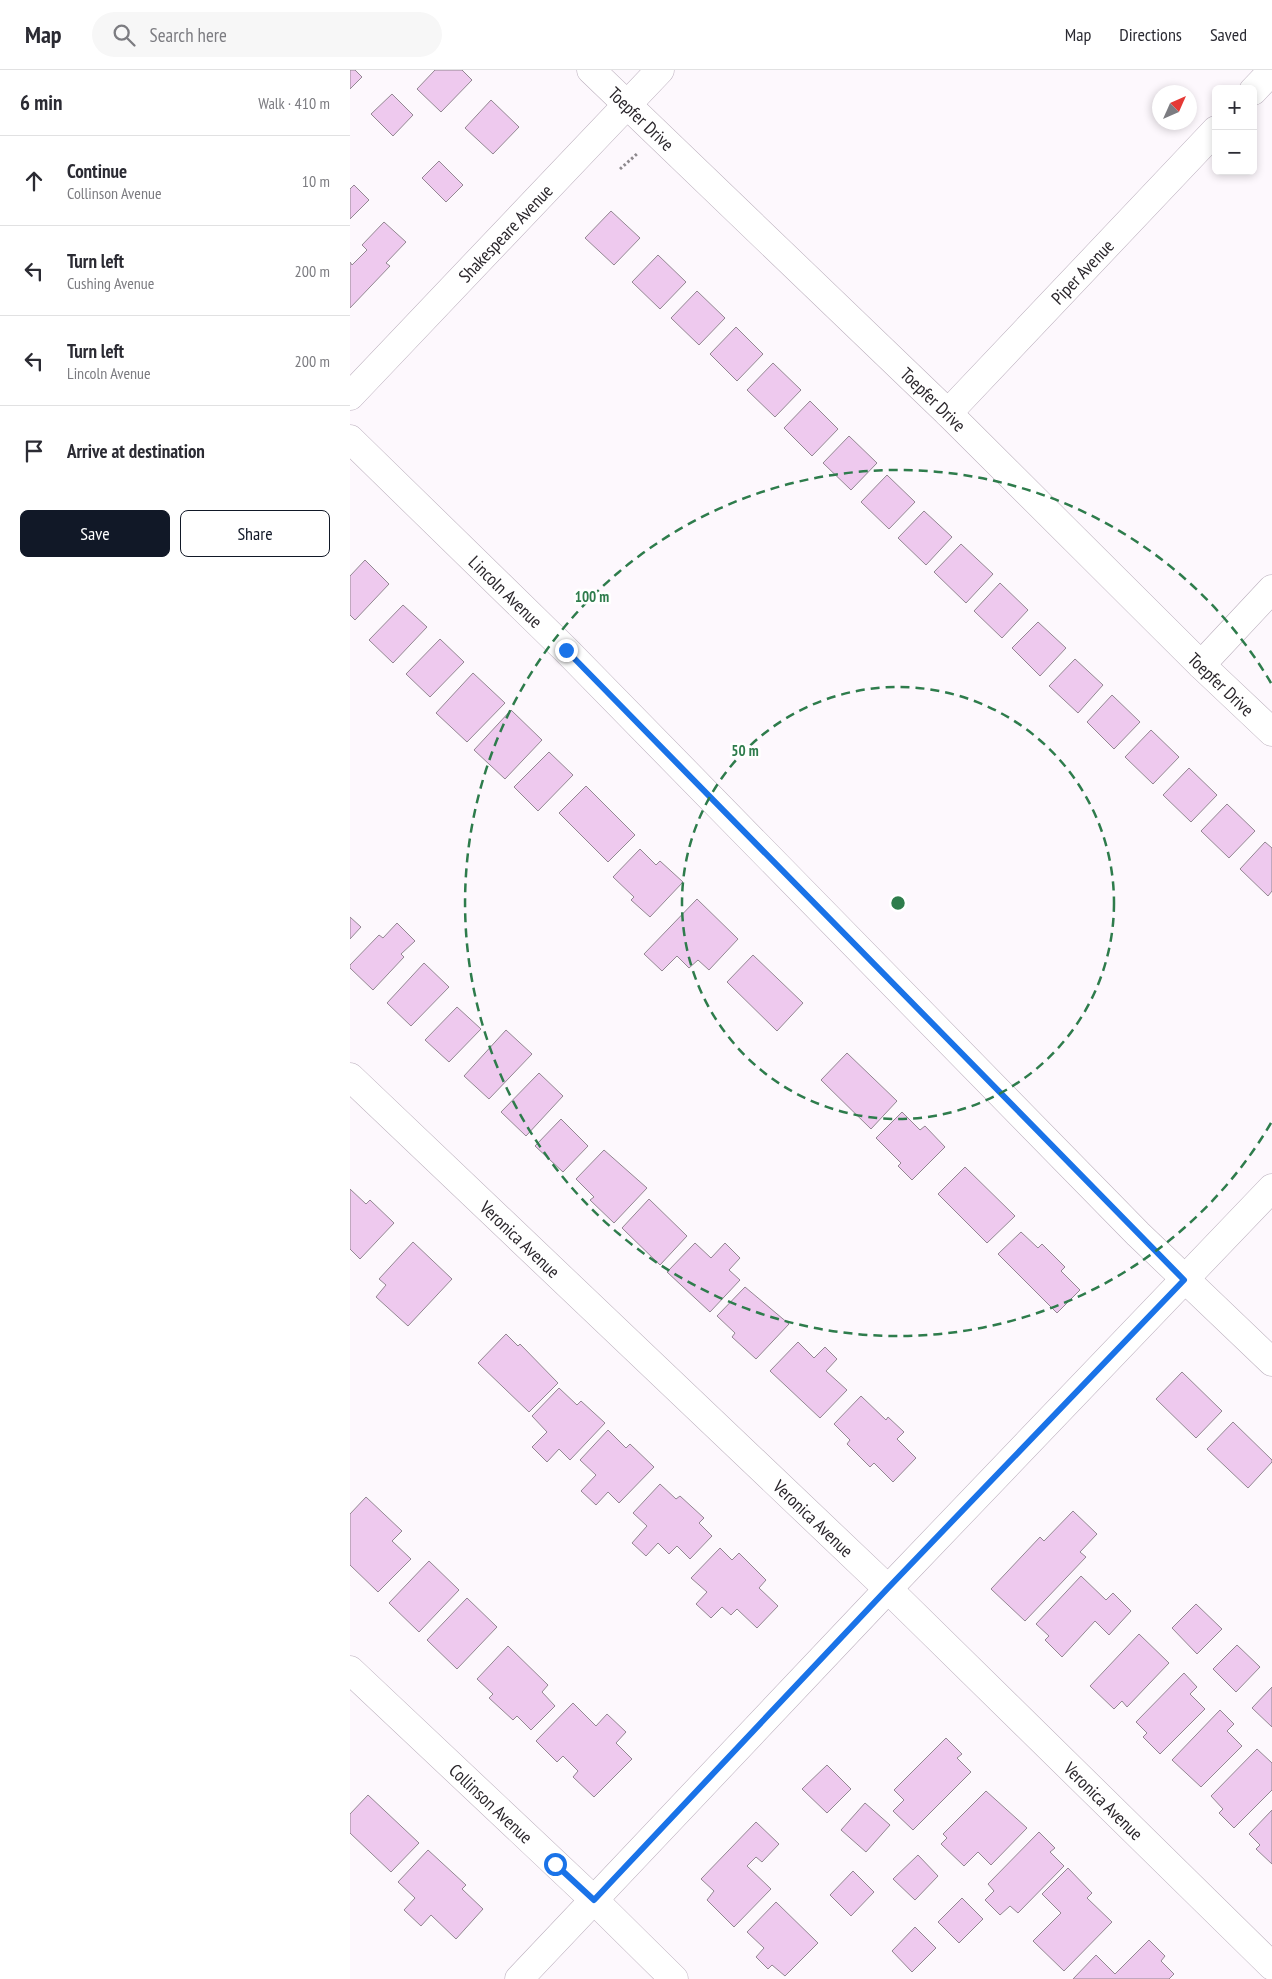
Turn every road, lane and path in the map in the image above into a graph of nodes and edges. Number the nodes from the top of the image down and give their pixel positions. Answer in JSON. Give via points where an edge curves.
{"nodes":[{"id":1,"x":591,"y":70,"type":"edge"},
{"id":2,"x":660,"y":70,"type":"edge"},
{"id":3,"x":1272,"y":71,"type":"edge"},
{"id":4,"x":1257,"y":87,"type":"edge"},
{"id":5,"x":627,"y":105,"type":"junction"},
{"id":6,"x":1212,"y":134,"type":"edge"},
{"id":7,"x":350,"y":396,"type":"edge"},
{"id":8,"x":948,"y":413,"type":"junction"},
{"id":9,"x":350,"y":438,"type":"edge"},
{"id":10,"x":1272,"y":589,"type":"edge"},
{"id":11,"x":1201,"y":665,"type":"junction"},
{"id":12,"x":1272,"y":732,"type":"edge"},
{"id":13,"x":350,"y":1078,"type":"edge"},
{"id":14,"x":1272,"y":1188,"type":"edge"},
{"id":15,"x":1184,"y":1280,"type":"junction"},
{"id":16,"x":1272,"y":1362,"type":"edge"},
{"id":17,"x":888,"y":1588,"type":"junction"},
{"id":18,"x":350,"y":1670,"type":"edge"},
{"id":19,"x":594,"y":1900,"type":"junction"},
{"id":20,"x":1272,"y":1966,"type":"edge"},
{"id":21,"x":519,"y":1979,"type":"edge"},
{"id":22,"x":674,"y":1979,"type":"edge"}],
"edges":[{"from":1,"to":5,"type":"street","name":"Toepfer Drive"},
{"from":2,"to":5,"type":"street","name":"Shakespeare Avenue"},
{"from":3,"to":4,"type":"street"},
{"from":5,"to":7,"type":"street","name":"Shakespeare Avenue"},
{"from":5,"to":8,"type":"street","name":"Toepfer Drive"},
{"from":6,"to":8,"type":"street","name":"Piper Avenue"},
{"from":8,"to":11,"type":"street","name":"Toepfer Drive"},
{"from":9,"to":15,"type":"street","name":"Lincoln Avenue","via":[[566,650]]},
{"from":10,"to":11,"type":"street"},
{"from":11,"to":12,"type":"street","name":"Toepfer Drive"},
{"from":13,"to":17,"type":"street","name":"Veronica Avenue"},
{"from":14,"to":15,"type":"street"},
{"from":15,"to":16,"type":"street","name":"Lincoln Avenue"},
{"from":15,"to":17,"type":"street"},
{"from":17,"to":19,"type":"street"},
{"from":17,"to":20,"type":"street","name":"Veronica Avenue"},
{"from":18,"to":19,"type":"street","name":"Collinson Avenue"},
{"from":19,"to":21,"type":"street"},
{"from":19,"to":22,"type":"street","name":"Collinson Avenue"}]}
